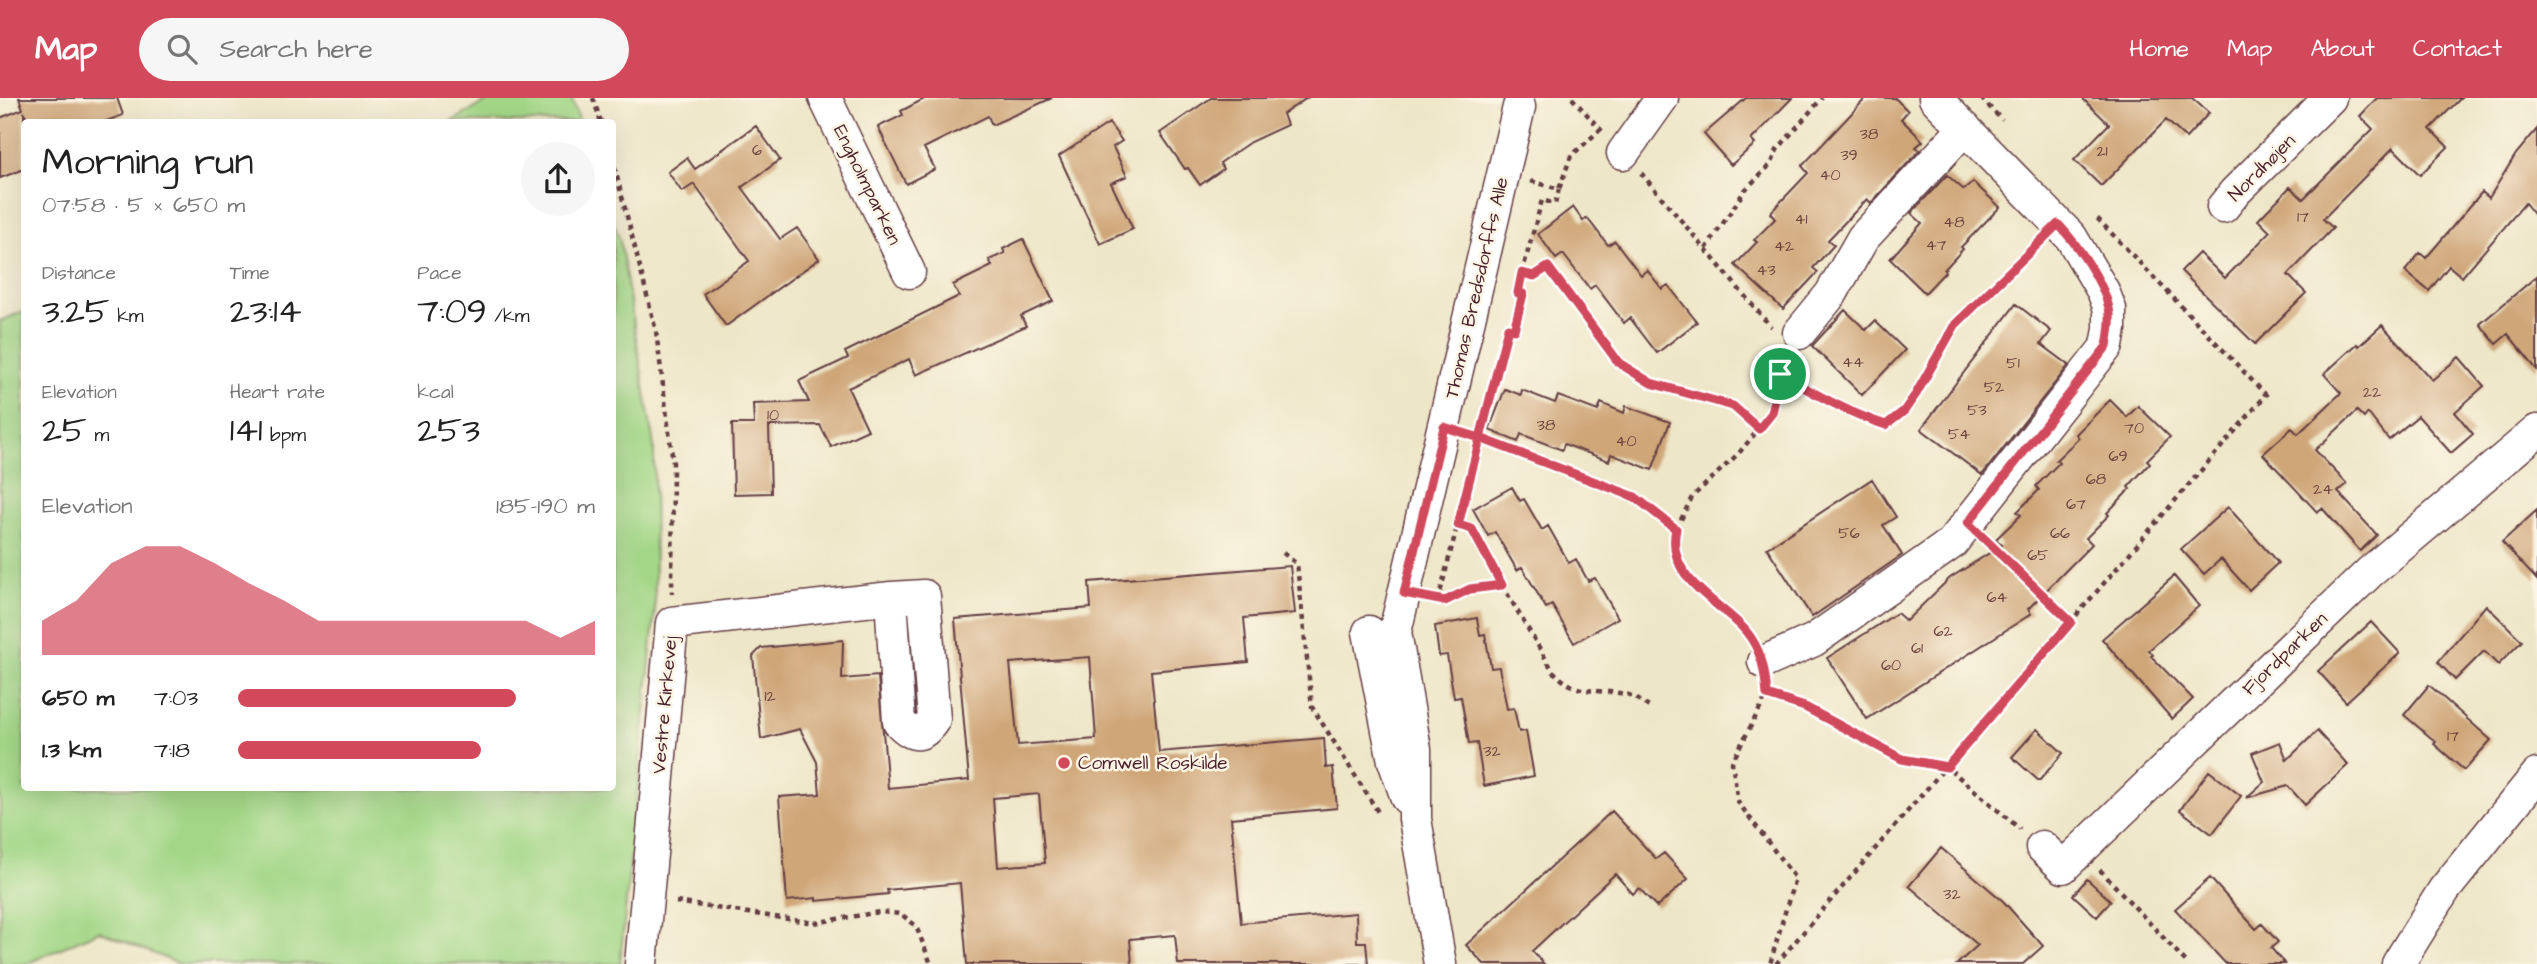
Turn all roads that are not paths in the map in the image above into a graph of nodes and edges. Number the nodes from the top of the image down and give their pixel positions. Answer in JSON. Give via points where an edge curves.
{"nodes":[{"id":1,"x":825,"y":98,"type":"edge"},
{"id":2,"x":1662,"y":98,"type":"edge"},
{"id":3,"x":1935,"y":98,"type":"edge"},
{"id":4,"x":2330,"y":98,"type":"edge"},
{"id":5,"x":1519,"y":107,"type":"dead end"},
{"id":6,"x":1965,"y":128,"type":"junction"},
{"id":7,"x":1623,"y":153,"type":"road end"},
{"id":8,"x":2223,"y":207,"type":"dead end"},
{"id":9,"x":909,"y":272,"type":"dead end"},
{"id":10,"x":1785,"y":339,"type":"road end"},
{"id":11,"x":2537,"y":431,"type":"edge"},
{"id":12,"x":891,"y":598,"type":"dead end"},
{"id":13,"x":1369,"y":632,"type":"dead end"},
{"id":14,"x":1764,"y":662,"type":"road end"},
{"id":15,"x":2537,"y":775,"type":"edge"},
{"id":16,"x":1415,"y":819,"type":"junction"},
{"id":17,"x":2042,"y":847,"type":"road end"},
{"id":18,"x":641,"y":964,"type":"edge"},
{"id":19,"x":1440,"y":964,"type":"edge"},
{"id":20,"x":2398,"y":964,"type":"edge"}],
"edges":[{"from":1,"to":9,"type":"street","name":"Engholmparken"},
{"from":2,"to":7,"type":"street"},
{"from":3,"to":6,"type":"street"},
{"from":4,"to":8,"type":"street","name":"Nordhøjen"},
{"from":5,"to":16,"type":"street","name":"Thomas Bredsdorffs Alle","via":[[1395,632],[1415,749]]},
{"from":6,"to":10,"type":"street","via":[[1863,238],[1831,295]]},
{"from":6,"to":14,"type":"street","via":[[2071,237],[2103,290],[2109,309],[2107,346],[1952,543],[1814,640]]},
{"from":11,"to":17,"type":"street","name":"Fjordparken","via":[[2371,572],[2063,867]]},
{"from":12,"to":18,"type":"street","name":"Vestre Kirkevej","via":[[672,623]]},
{"from":13,"to":16,"type":"street","via":[[1394,761]]},
{"from":15,"to":20,"type":"street","via":[[2444,890]]},
{"from":16,"to":19,"type":"street","name":"Thomas Bredsdorffs Alle"}]}
